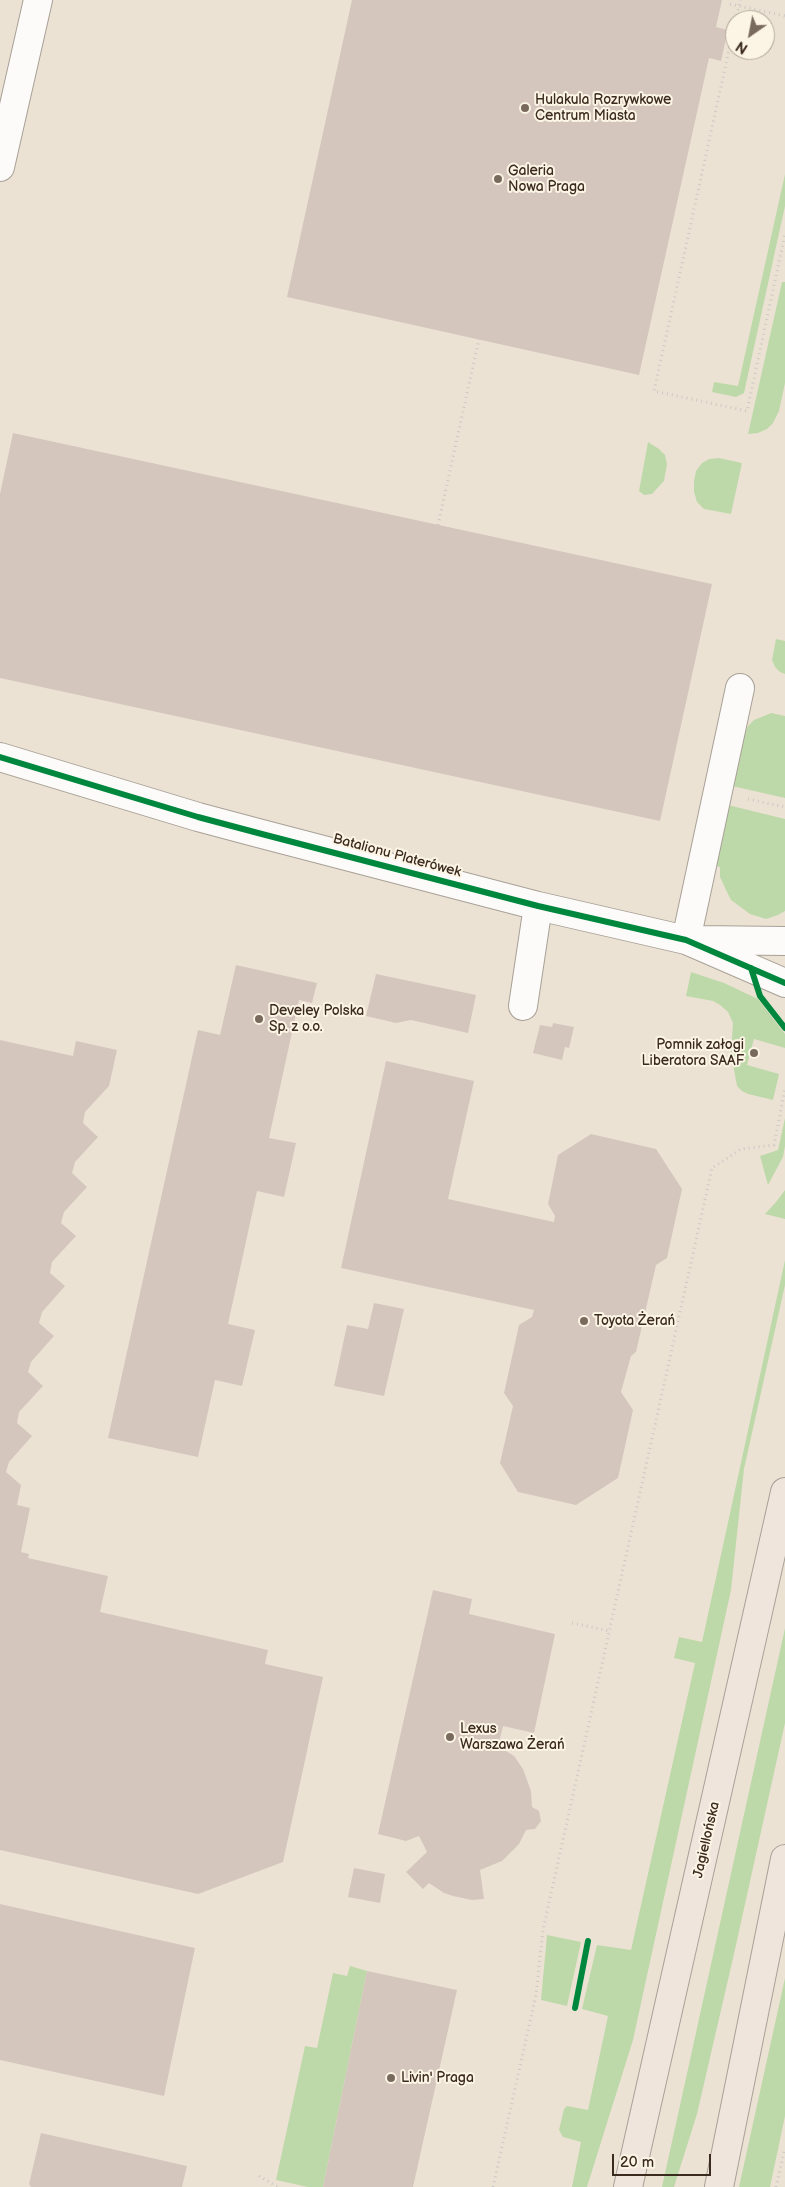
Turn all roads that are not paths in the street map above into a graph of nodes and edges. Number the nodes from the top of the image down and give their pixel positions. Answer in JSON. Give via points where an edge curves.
{"nodes":[{"id":1,"x":38,"y":0,"type":"edge"},
{"id":2,"x":0,"y":167,"type":"edge"},
{"id":3,"x":740,"y":688,"type":"dead end"},
{"id":4,"x":0,"y":757,"type":"edge"},
{"id":5,"x":538,"y":906,"type":"junction"},
{"id":6,"x":686,"y":940,"type":"junction"},
{"id":7,"x":785,"y":941,"type":"edge"},
{"id":8,"x":785,"y":983,"type":"edge"},
{"id":9,"x":523,"y":1006,"type":"dead end"},
{"id":10,"x":785,"y":1492,"type":"edge"},
{"id":11,"x":785,"y":1859,"type":"edge"},
{"id":12,"x":628,"y":2187,"type":"edge"},
{"id":13,"x":719,"y":2187,"type":"edge"}],
"edges":[{"from":1,"to":2,"type":"street"},
{"from":3,"to":6,"type":"street"},
{"from":4,"to":5,"type":"street","name":"Batalionu Platerówek","via":[[198,817]]},
{"from":5,"to":6,"type":"street","name":"Batalionu Platerówek"},
{"from":5,"to":9,"type":"street"},
{"from":6,"to":7,"type":"street","name":"Batalionu Platerówek"},
{"from":6,"to":8,"type":"street","name":"Batalionu Platerówek"},
{"from":10,"to":12,"type":"main road","name":"Jagiellońska"},
{"from":11,"to":13,"type":"main road"}]}
